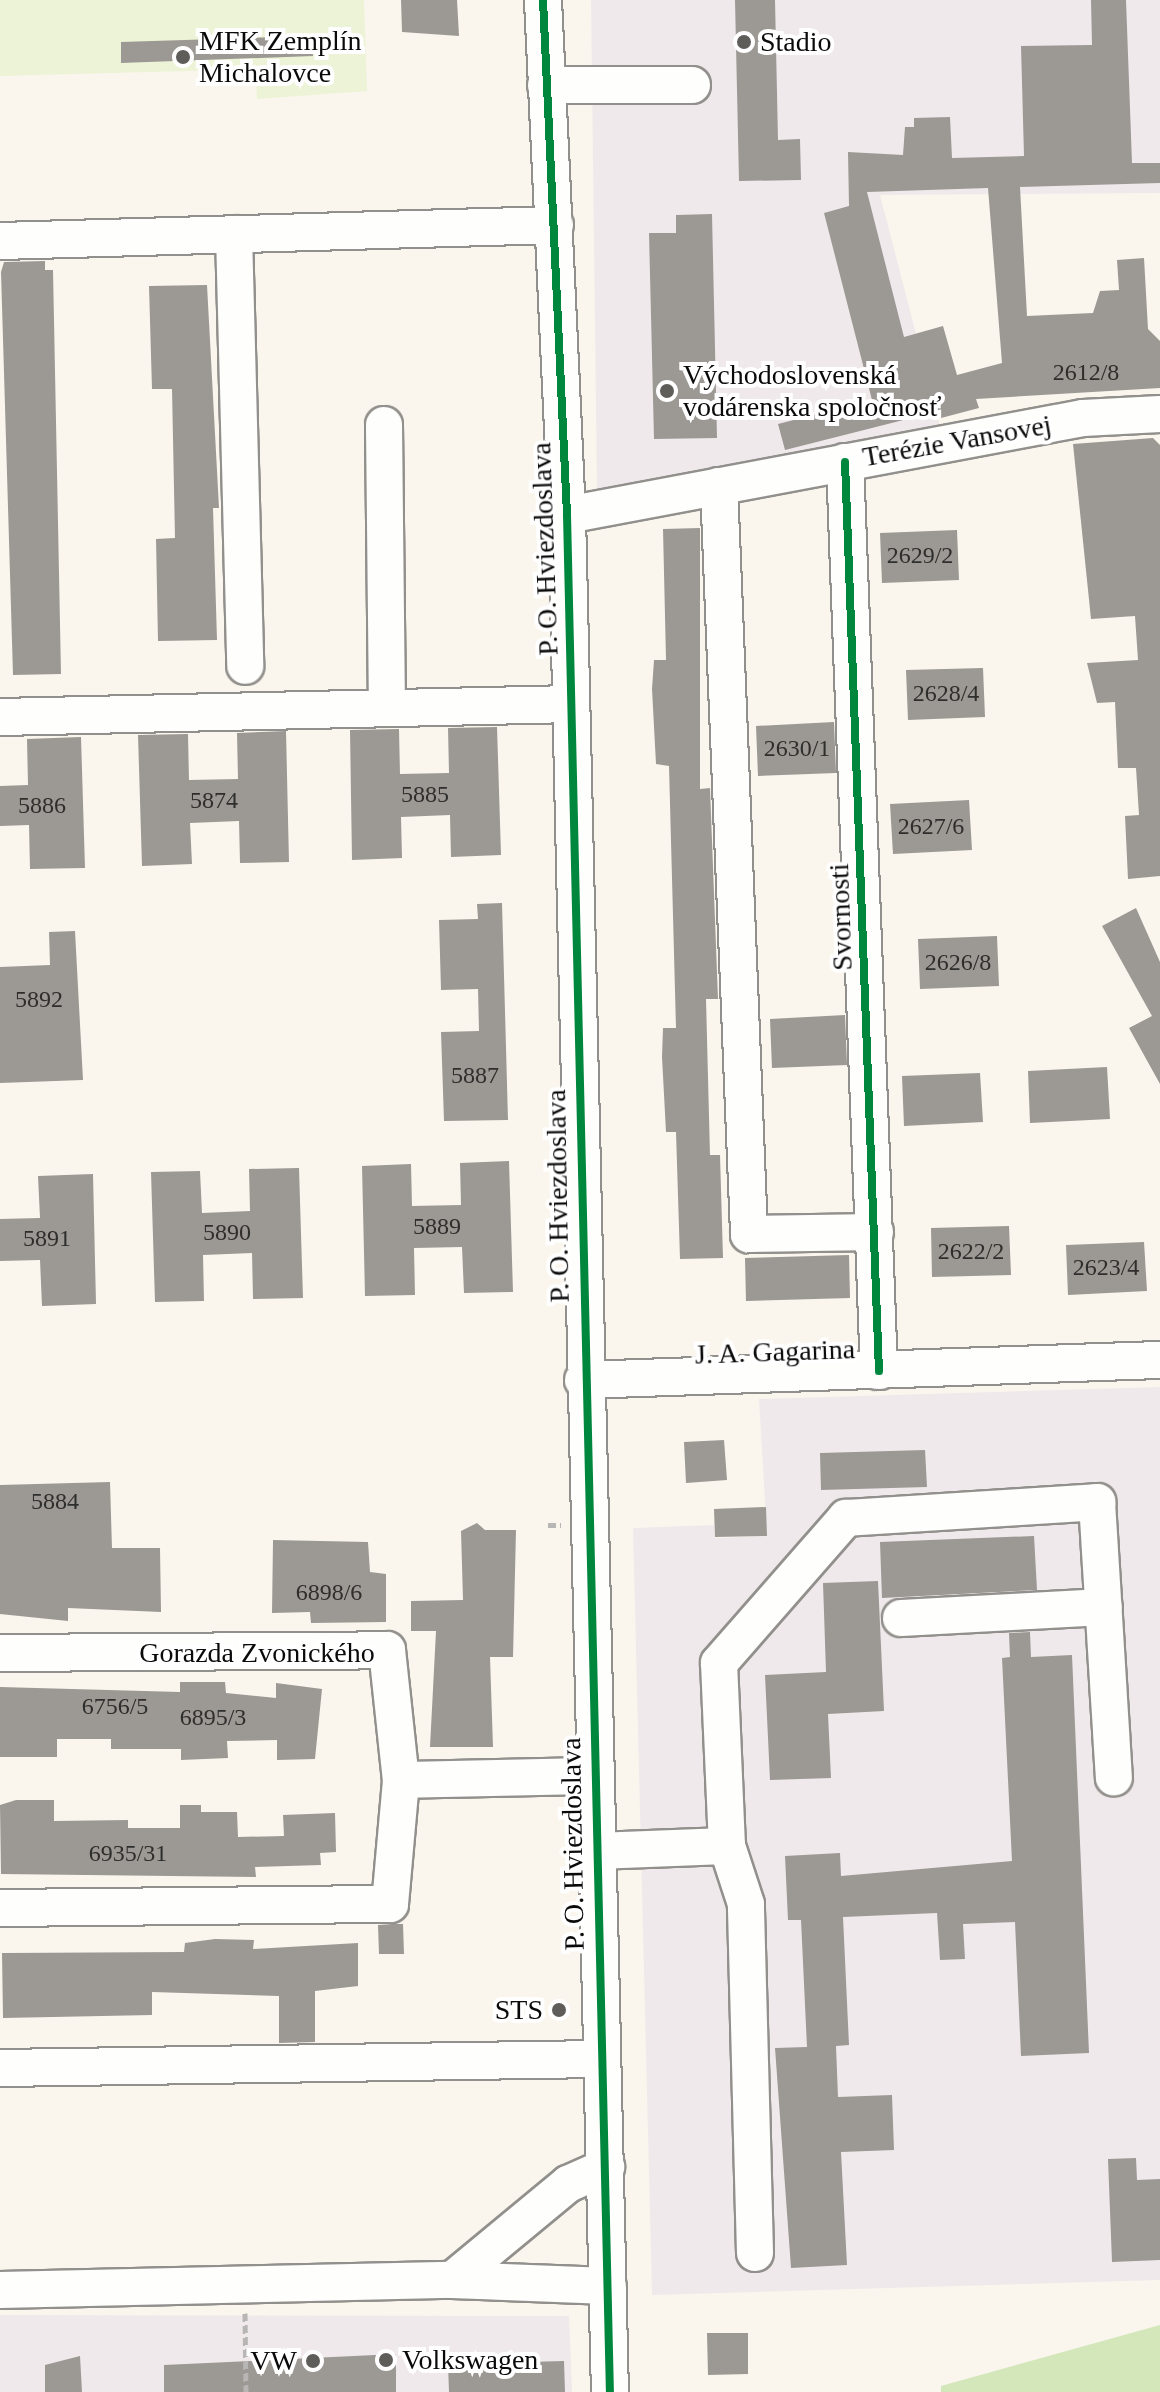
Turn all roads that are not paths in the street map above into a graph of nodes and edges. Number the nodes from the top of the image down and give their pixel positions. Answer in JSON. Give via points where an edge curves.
{"nodes":[{"id":1,"x":543,"y":0,"type":"edge"},
{"id":2,"x":546,"y":85,"type":"junction"},
{"id":3,"x":692,"y":85,"type":"dead end"},
{"id":4,"x":555,"y":225,"type":"junction"},
{"id":5,"x":234,"y":234,"type":"junction"},
{"id":6,"x":0,"y":241,"type":"edge"},
{"id":7,"x":1160,"y":414,"type":"edge"},
{"id":8,"x":384,"y":425,"type":"dead end"},
{"id":9,"x":845,"y":462,"type":"junction"},
{"id":10,"x":719,"y":486,"type":"junction"},
{"id":11,"x":567,"y":515,"type":"junction"},
{"id":12,"x":245,"y":666,"type":"dead end"},
{"id":13,"x":571,"y":704,"type":"junction"},
{"id":14,"x":387,"y":708,"type":"junction"},
{"id":15,"x":0,"y":717,"type":"edge"},
{"id":16,"x":875,"y":1232,"type":"junction"},
{"id":17,"x":1160,"y":1360,"type":"edge"},
{"id":18,"x":879,"y":1371,"type":"junction"},
{"id":19,"x":583,"y":1380,"type":"junction"},
{"id":20,"x":1104,"y":1607,"type":"junction"},
{"id":21,"x":901,"y":1618,"type":"dead end"},
{"id":22,"x":0,"y":1653,"type":"edge"},
{"id":23,"x":593,"y":1776,"type":"junction"},
{"id":24,"x":1114,"y":1777,"type":"dead end"},
{"id":25,"x":401,"y":1780,"type":"junction"},
{"id":26,"x":727,"y":1846,"type":"junction"},
{"id":27,"x":595,"y":1851,"type":"junction"},
{"id":28,"x":0,"y":1908,"type":"edge"},
{"id":29,"x":601,"y":2059,"type":"junction"},
{"id":30,"x":0,"y":2068,"type":"edge"},
{"id":31,"x":606,"y":2167,"type":"junction"},
{"id":32,"x":755,"y":2253,"type":"dead end"},
{"id":33,"x":452,"y":2280,"type":"junction"},
{"id":34,"x":608,"y":2286,"type":"junction"},
{"id":35,"x":0,"y":2290,"type":"edge"},
{"id":36,"x":610,"y":2392,"type":"edge"}],
"edges":[{"from":1,"to":2,"type":"street","name":"P. O. Hviezdoslava"},
{"from":2,"to":3,"type":"street"},
{"from":2,"to":4,"type":"street","name":"P. O. Hviezdoslava"},
{"from":4,"to":5,"type":"street"},
{"from":4,"to":11,"type":"street","name":"P. O. Hviezdoslava"},
{"from":5,"to":6,"type":"street"},
{"from":5,"to":12,"type":"street"},
{"from":7,"to":9,"type":"street","name":"Terézie Vansovej","via":[[1083,418]]},
{"from":8,"to":14,"type":"street"},
{"from":9,"to":10,"type":"street","name":"Terézie Vansovej"},
{"from":9,"to":16,"type":"street","name":"Svornosti"},
{"from":10,"to":11,"type":"street","name":"Terézie Vansovej"},
{"from":10,"to":16,"type":"street","via":[[749,1234]]},
{"from":11,"to":13,"type":"street","name":"P. O. Hviezdoslava"},
{"from":13,"to":14,"type":"street"},
{"from":13,"to":19,"type":"street","name":"P. O. Hviezdoslava"},
{"from":14,"to":15,"type":"street"},
{"from":16,"to":18,"type":"street","name":"Svornosti"},
{"from":17,"to":18,"type":"street","name":"J. A. Gagarina"},
{"from":18,"to":19,"type":"street","name":"J. A. Gagarina"},
{"from":19,"to":23,"type":"street","name":"P. O. Hviezdoslava"},
{"from":20,"to":21,"type":"street"},
{"from":20,"to":24,"type":"street"},
{"from":20,"to":26,"type":"street","via":[[1097,1502],[846,1518],[719,1663]]},
{"from":22,"to":25,"type":"street","name":"Gorazda Zvonického","via":[[387,1650]]},
{"from":23,"to":25,"type":"street"},
{"from":23,"to":27,"type":"street","name":"P. O. Hviezdoslava"},
{"from":25,"to":28,"type":"street","name":"Gorazda Zvonického","via":[[390,1904]]},
{"from":26,"to":27,"type":"street"},
{"from":26,"to":32,"type":"street","via":[[746,1904]]},
{"from":27,"to":29,"type":"street","name":"P. O. Hviezdoslava"},
{"from":29,"to":30,"type":"street"},
{"from":29,"to":31,"type":"street","name":"P. O. Hviezdoslava"},
{"from":31,"to":33,"type":"street","via":[[568,2184]]},
{"from":31,"to":34,"type":"street","name":"P. O. Hviezdoslava"},
{"from":33,"to":34,"type":"street"},
{"from":33,"to":35,"type":"street"},
{"from":34,"to":36,"type":"street","name":"P. O. Hviezdoslava"}]}
